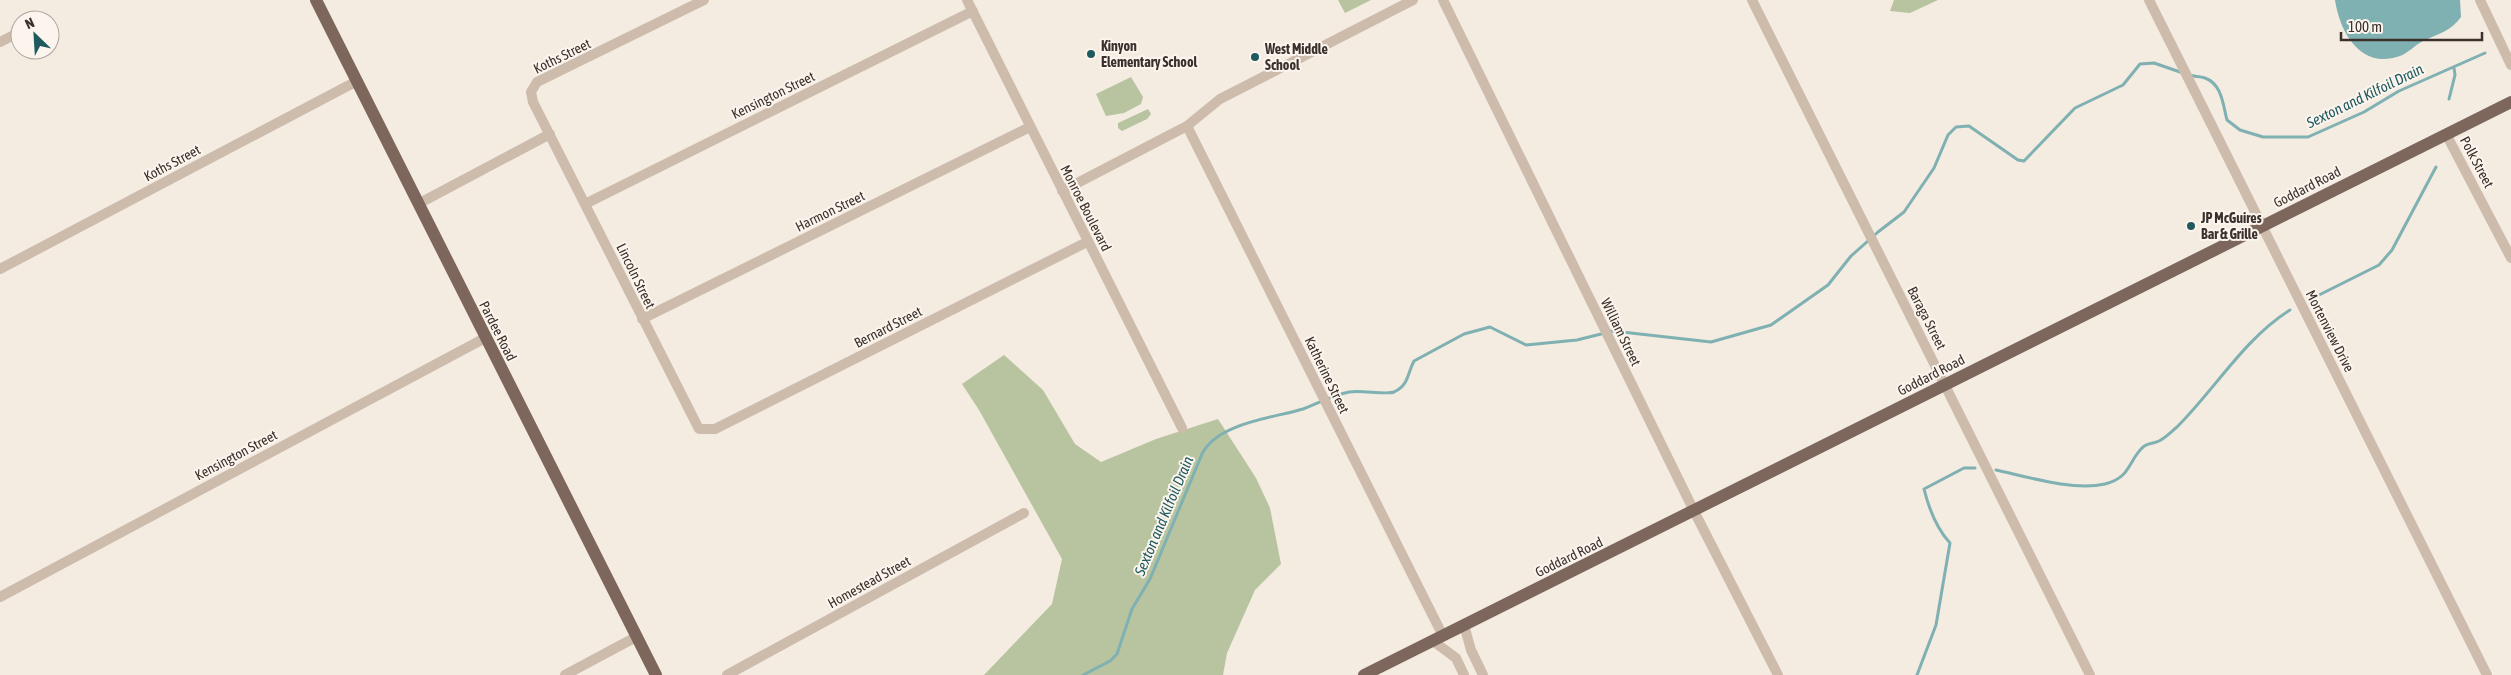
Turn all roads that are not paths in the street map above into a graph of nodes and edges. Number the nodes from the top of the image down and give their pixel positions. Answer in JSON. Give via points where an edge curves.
{"nodes":[{"id":1,"x":316,"y":0,"type":"edge"},
{"id":2,"x":704,"y":0,"type":"edge"},
{"id":3,"x":967,"y":0,"type":"edge"},
{"id":4,"x":1413,"y":0,"type":"edge"},
{"id":5,"x":1443,"y":0,"type":"edge"},
{"id":6,"x":1752,"y":0,"type":"edge"},
{"id":7,"x":2149,"y":0,"type":"edge"},
{"id":8,"x":2480,"y":0,"type":"edge"},
{"id":9,"x":973,"y":11,"type":"junction"},
{"id":10,"x":2511,"y":65,"type":"edge"},
{"id":11,"x":357,"y":82,"type":"junction"},
{"id":12,"x":2511,"y":102,"type":"edge"},
{"id":13,"x":1187,"y":126,"type":"junction"},
{"id":14,"x":1030,"y":127,"type":"junction"},
{"id":15,"x":550,"y":134,"type":"junction"},
{"id":16,"x":2446,"y":134,"type":"junction"},
{"id":17,"x":1062,"y":190,"type":"junction"},
{"id":18,"x":418,"y":204,"type":"junction"},
{"id":19,"x":585,"y":204,"type":"junction"},
{"id":20,"x":2262,"y":226,"type":"junction"},
{"id":21,"x":1087,"y":242,"type":"junction"},
{"id":22,"x":2511,"y":258,"type":"edge"},
{"id":23,"x":0,"y":269,"type":"edge"},
{"id":24,"x":642,"y":319,"type":"junction"},
{"id":25,"x":485,"y":338,"type":"junction"},
{"id":26,"x":1946,"y":384,"type":"junction"},
{"id":27,"x":1182,"y":428,"type":"dead end"},
{"id":28,"x":699,"y":429,"type":"joint"},
{"id":29,"x":1694,"y":510,"type":"junction"},
{"id":30,"x":1024,"y":513,"type":"dead end"},
{"id":31,"x":0,"y":597,"type":"edge"},
{"id":32,"x":1464,"y":625,"type":"junction"},
{"id":33,"x":636,"y":637,"type":"junction"},
{"id":34,"x":1438,"y":638,"type":"junction"},
{"id":35,"x":565,"y":675,"type":"edge"},
{"id":36,"x":656,"y":675,"type":"edge"},
{"id":37,"x":727,"y":675,"type":"edge"},
{"id":38,"x":1364,"y":675,"type":"edge"},
{"id":39,"x":1464,"y":675,"type":"edge"},
{"id":40,"x":1483,"y":675,"type":"edge"},
{"id":41,"x":1778,"y":675,"type":"edge"},
{"id":42,"x":2090,"y":675,"type":"edge"},
{"id":43,"x":2487,"y":675,"type":"edge"}],
"edges":[{"from":1,"to":11,"type":"main road","name":"Pardee Road"},
{"from":2,"to":15,"type":"street","name":"Koths Street","via":[[537,82],[531,89],[531,98]]},
{"from":3,"to":9,"type":"street","name":"Monroe Boulevard"},
{"from":4,"to":13,"type":"street","via":[[1220,99]]},
{"from":5,"to":29,"type":"street","name":"William Street"},
{"from":6,"to":26,"type":"street","name":"Baraga Street"},
{"from":7,"to":20,"type":"street","name":"Mortenview Drive"},
{"from":8,"to":10,"type":"street"},
{"from":9,"to":14,"type":"street","name":"Monroe Boulevard"},
{"from":9,"to":19,"type":"street","name":"Kensington Street"},
{"from":11,"to":18,"type":"main road","name":"Pardee Road"},
{"from":11,"to":23,"type":"street","name":"Koths Street"},
{"from":12,"to":16,"type":"main road","name":"Goddard Road"},
{"from":13,"to":17,"type":"street"},
{"from":13,"to":34,"type":"street","name":"Katherine Street","via":[[1320,389]]},
{"from":14,"to":17,"type":"street","name":"Monroe Boulevard"},
{"from":14,"to":24,"type":"street","name":"Harmon Street"},
{"from":15,"to":18,"type":"street"},
{"from":15,"to":19,"type":"street","name":"Lincoln Street"},
{"from":16,"to":20,"type":"main road","name":"Goddard Road"},
{"from":16,"to":22,"type":"street","name":"Polk Street"},
{"from":17,"to":21,"type":"street","name":"Monroe Boulevard"},
{"from":18,"to":25,"type":"main road","name":"Pardee Road"},
{"from":19,"to":24,"type":"street","name":"Lincoln Street"},
{"from":20,"to":26,"type":"main road","name":"Goddard Road"},
{"from":20,"to":43,"type":"street","name":"Mortenview Drive"},
{"from":21,"to":27,"type":"street","name":"Monroe Boulevard"},
{"from":21,"to":28,"type":"street","name":"Bernard Street","via":[[715,429]]},
{"from":24,"to":28,"type":"street","name":"Lincoln Street"},
{"from":25,"to":31,"type":"street","name":"Kensington Street"},
{"from":25,"to":33,"type":"main road","name":"Pardee Road"},
{"from":26,"to":29,"type":"main road","name":"Goddard Road"},
{"from":26,"to":42,"type":"street","name":"Baraga Street"},
{"from":29,"to":32,"type":"main road","name":"Goddard Road"},
{"from":29,"to":41,"type":"street","name":"William Street"},
{"from":30,"to":37,"type":"street","name":"Homestead Street"},
{"from":32,"to":34,"type":"main road","name":"Goddard Road"},
{"from":32,"to":40,"type":"street"},
{"from":33,"to":35,"type":"street"},
{"from":33,"to":36,"type":"main road","name":"Pardee Road"},
{"from":34,"to":38,"type":"main road","name":"Goddard Road"},
{"from":34,"to":39,"type":"street","name":"Katherine Street","via":[[1456,658]]}]}
